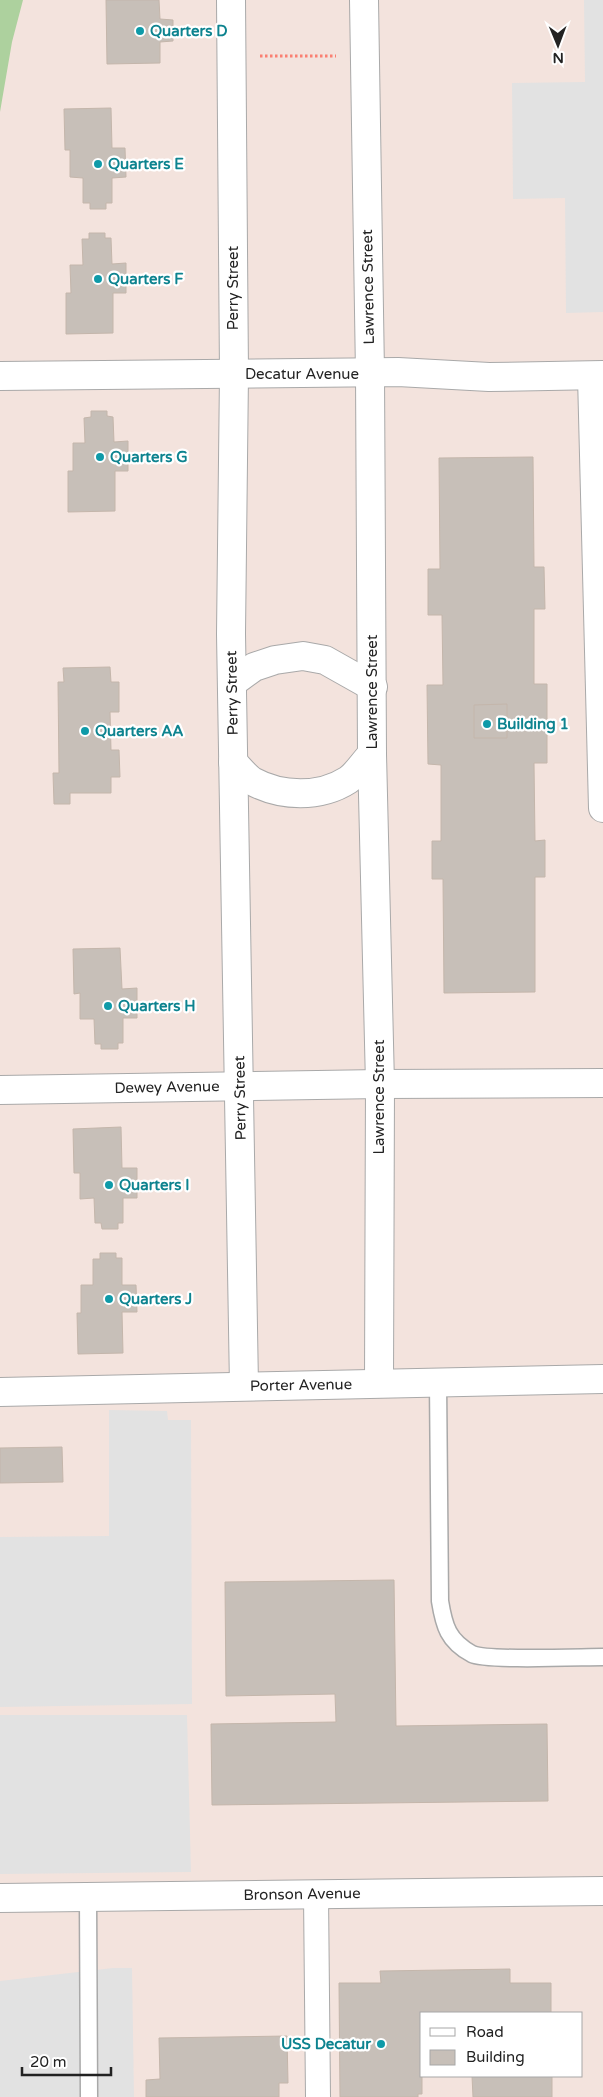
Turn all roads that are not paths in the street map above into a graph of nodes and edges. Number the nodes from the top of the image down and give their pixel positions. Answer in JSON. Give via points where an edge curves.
{"nodes":[{"id":1,"x":231,"y":0,"type":"edge"},
{"id":2,"x":364,"y":0,"type":"edge"},
{"id":3,"x":234,"y":374,"type":"junction"},
{"id":4,"x":370,"y":374,"type":"junction"},
{"id":5,"x":597,"y":375,"type":"edge"},
{"id":6,"x":0,"y":376,"type":"edge"},
{"id":7,"x":232,"y":683,"type":"junction"},
{"id":8,"x":373,"y":687,"type":"junction"},
{"id":9,"x":372,"y":754,"type":"junction"},
{"id":10,"x":233,"y":762,"type":"junction"},
{"id":11,"x":603,"y":808,"type":"edge"},
{"id":12,"x":603,"y":1083,"type":"edge"},
{"id":13,"x":380,"y":1084,"type":"junction"},
{"id":14,"x":240,"y":1086,"type":"junction"},
{"id":15,"x":0,"y":1090,"type":"edge"},
{"id":16,"x":603,"y":1379,"type":"edge"},
{"id":17,"x":438,"y":1382,"type":"junction"},
{"id":18,"x":379,"y":1384,"type":"junction"},
{"id":19,"x":244,"y":1386,"type":"junction"},
{"id":20,"x":0,"y":1392,"type":"edge"},
{"id":21,"x":603,"y":1657,"type":"edge"},
{"id":22,"x":603,"y":1891,"type":"edge"},
{"id":23,"x":316,"y":1894,"type":"junction"},
{"id":24,"x":88,"y":1897,"type":"junction"},
{"id":25,"x":0,"y":1898,"type":"edge"},
{"id":26,"x":89,"y":2097,"type":"edge"},
{"id":27,"x":318,"y":2097,"type":"edge"}],
"edges":[{"from":1,"to":3,"type":"street","name":"Perry Street"},
{"from":2,"to":4,"type":"street","name":"Lawrence Street"},
{"from":3,"to":4,"type":"street","name":"Decatur Avenue"},
{"from":3,"to":6,"type":"street","name":"Decatur Avenue"},
{"from":3,"to":7,"type":"street","name":"Perry Street"},
{"from":4,"to":5,"type":"street","name":"Decatur Avenue"},
{"from":4,"to":8,"type":"street","name":"Lawrence Street"},
{"from":5,"to":11,"type":"street"},
{"from":7,"to":8,"type":"street","via":[[254,667],[303,656],[326,660]]},
{"from":7,"to":10,"type":"street","name":"Perry Street"},
{"from":8,"to":9,"type":"street","name":"Lawrence Street"},
{"from":9,"to":10,"type":"street","via":[[349,779],[327,790],[301,794],[275,790],[251,780]]},
{"from":9,"to":13,"type":"street","name":"Lawrence Street"},
{"from":10,"to":14,"type":"street","name":"Perry Street"},
{"from":12,"to":13,"type":"street","name":"Dewey Avenue"},
{"from":13,"to":14,"type":"street","name":"Dewey Avenue"},
{"from":13,"to":18,"type":"street","name":"Lawrence Street"},
{"from":14,"to":15,"type":"street","name":"Dewey Avenue"},
{"from":14,"to":19,"type":"street","name":"Perry Street"},
{"from":16,"to":17,"type":"street","name":"Porter Avenue"},
{"from":17,"to":18,"type":"street","name":"Porter Avenue"},
{"from":17,"to":21,"type":"lane","via":[[440,1601],[443,1624],[455,1641],[474,1655]]},
{"from":18,"to":19,"type":"street","name":"Porter Avenue"},
{"from":19,"to":20,"type":"street","name":"Porter Avenue"},
{"from":22,"to":23,"type":"street","name":"Bronson Avenue"},
{"from":23,"to":24,"type":"street","name":"Bronson Avenue"},
{"from":23,"to":27,"type":"street"},
{"from":24,"to":25,"type":"street","name":"Bronson Avenue"},
{"from":24,"to":26,"type":"lane"}]}
